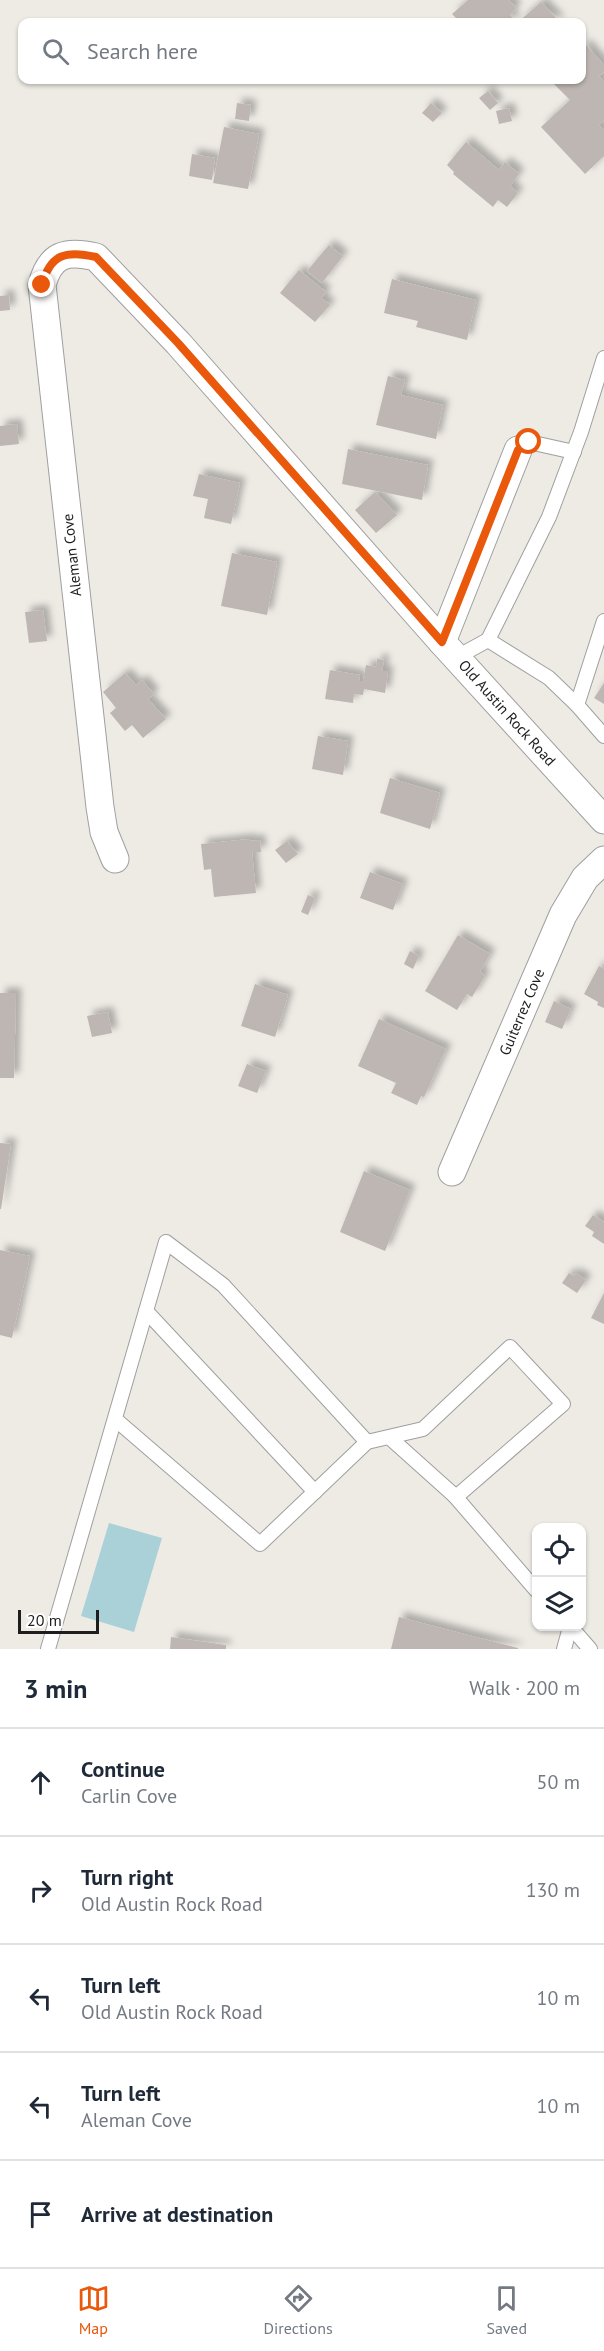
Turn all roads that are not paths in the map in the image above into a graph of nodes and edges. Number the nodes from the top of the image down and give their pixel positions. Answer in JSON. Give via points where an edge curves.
{"nodes":[{"id":1,"x":61,"y":255,"type":"joint"},
{"id":2,"x":604,"y":358,"type":"edge"},
{"id":3,"x":518,"y":450,"type":"joint"},
{"id":4,"x":574,"y":452,"type":"junction"},
{"id":5,"x":604,"y":621,"type":"edge"},
{"id":6,"x":488,"y":640,"type":"junction"},
{"id":7,"x":450,"y":650,"type":"junction"},
{"id":8,"x":578,"y":705,"type":"junction"},
{"id":9,"x":604,"y":736,"type":"edge"},
{"id":10,"x":604,"y":820,"type":"edge"},
{"id":11,"x":115,"y":859,"type":"dead end"},
{"id":12,"x":604,"y":860,"type":"edge"},
{"id":13,"x":452,"y":1172,"type":"dead end"},
{"id":14,"x":146,"y":1311,"type":"junction"},
{"id":15,"x":115,"y":1419,"type":"junction"},
{"id":16,"x":389,"y":1437,"type":"junction"},
{"id":17,"x":367,"y":1442,"type":"junction"},
{"id":18,"x":315,"y":1492,"type":"junction"},
{"id":19,"x":453,"y":1494,"type":"junction"},
{"id":20,"x":532,"y":1584,"type":"edge"},
{"id":21,"x":569,"y":1631,"type":"edge"},
{"id":22,"x":574,"y":1631,"type":"edge"},
{"id":23,"x":48,"y":1649,"type":"edge"},
{"id":24,"x":564,"y":1649,"type":"edge"},
{"id":25,"x":590,"y":1649,"type":"edge"}],
"edges":[{"from":1,"to":7,"type":"street","name":"Old Austin Rock Road","via":[[96,257],[178,343]]},
{"from":1,"to":11,"type":"street","name":"Aleman Cove","via":[[46,269],[42,285],[99,807]]},
{"from":2,"to":4,"type":"lane"},
{"from":3,"to":4,"type":"lane","via":[[529,442]]},
{"from":3,"to":7,"type":"street"},
{"from":4,"to":6,"type":"lane","via":[[549,518]]},
{"from":5,"to":8,"type":"lane"},
{"from":6,"to":7,"type":"lane"},
{"from":6,"to":8,"type":"lane","via":[[549,678]]},
{"from":7,"to":10,"type":"street","name":"Old Austin Rock Road"},
{"from":8,"to":9,"type":"lane"},
{"from":12,"to":13,"type":"street","name":"Guiterrez Cove","via":[[585,878],[564,915]]},
{"from":14,"to":15,"type":"lane"},
{"from":14,"to":17,"type":"lane","via":[[166,1242],[223,1284]]},
{"from":14,"to":18,"type":"lane"},
{"from":15,"to":18,"type":"lane","via":[[260,1544]]},
{"from":15,"to":23,"type":"lane"},
{"from":16,"to":17,"type":"lane"},
{"from":16,"to":19,"type":"lane"},
{"from":16,"to":19,"type":"lane","via":[[423,1428],[510,1347],[563,1404],[456,1497]]},
{"from":17,"to":18,"type":"lane"},
{"from":19,"to":20,"type":"lane"},
{"from":21,"to":24,"type":"lane"},
{"from":22,"to":25,"type":"lane"}]}
